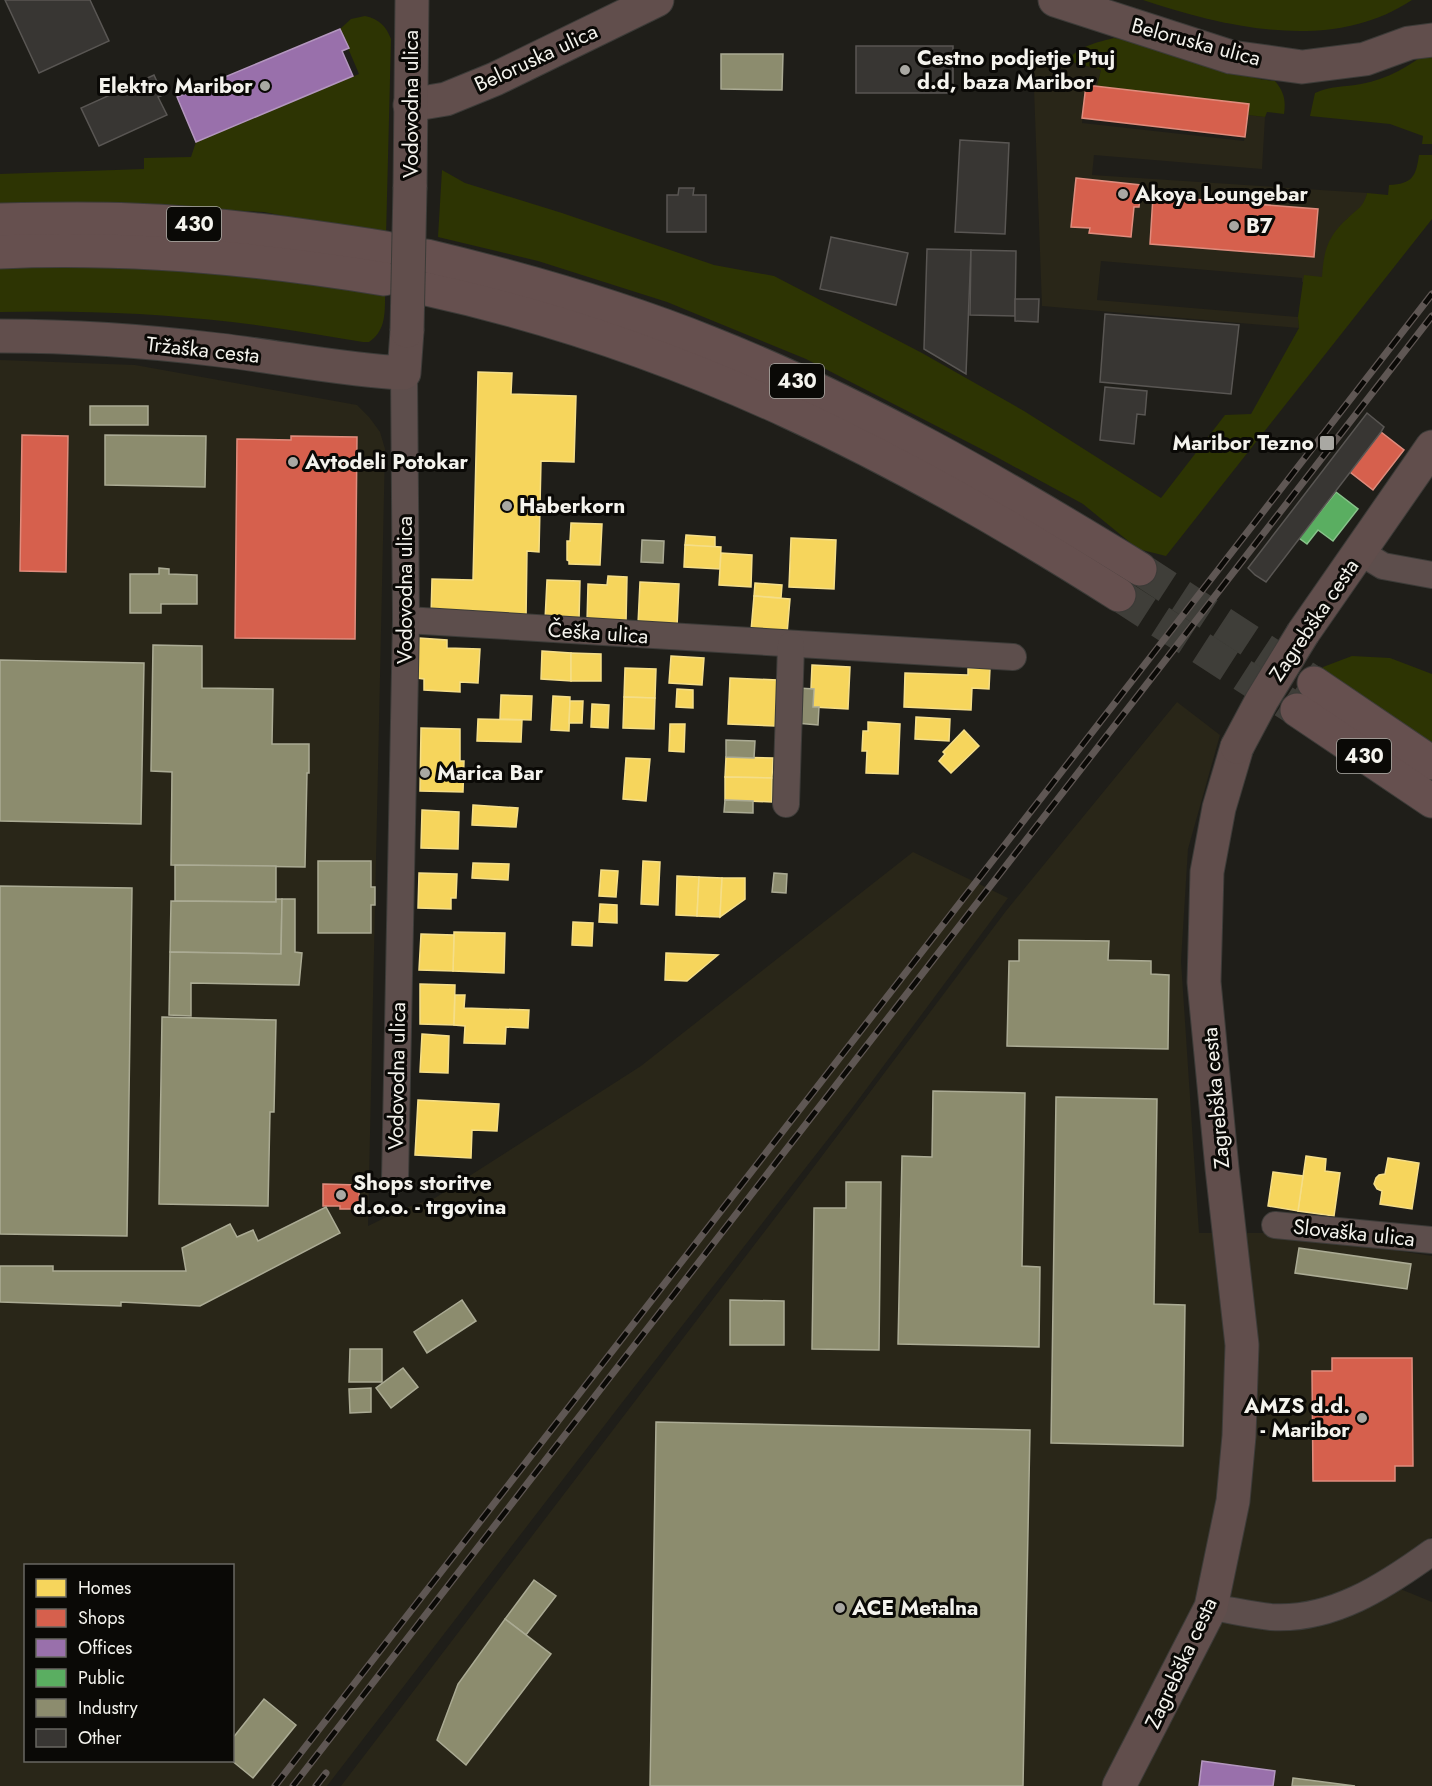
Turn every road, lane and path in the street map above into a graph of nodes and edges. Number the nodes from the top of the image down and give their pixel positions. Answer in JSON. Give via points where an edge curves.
{"nodes":[{"id":1,"x":412,"y":0,"type":"edge"},
{"id":2,"x":657,"y":0,"type":"edge"},
{"id":3,"x":1055,"y":0,"type":"edge"},
{"id":4,"x":1432,"y":20,"type":"edge"},
{"id":5,"x":1420,"y":41,"type":"edge"},
{"id":6,"x":410,"y":105,"type":"junction"},
{"id":7,"x":0,"y":220,"type":"edge"},
{"id":8,"x":0,"y":252,"type":"edge"},
{"id":9,"x":427,"y":256,"type":"dead end"},
{"id":10,"x":426,"y":289,"type":"dead end"},
{"id":11,"x":0,"y":336,"type":"edge"},
{"id":12,"x":404,"y":373,"type":"junction"},
{"id":13,"x":1432,"y":447,"type":"edge"},
{"id":14,"x":1359,"y":552,"type":"junction"},
{"id":15,"x":1140,"y":569,"type":"tunnel mouth"},
{"id":16,"x":1432,"y":575,"type":"edge"},
{"id":17,"x":1119,"y":595,"type":"tunnel mouth"},
{"id":18,"x":406,"y":620,"type":"junction"},
{"id":19,"x":791,"y":645,"type":"junction"},
{"id":20,"x":1013,"y":657,"type":"dead end"},
{"id":21,"x":1314,"y":683,"type":"tunnel mouth"},
{"id":22,"x":1297,"y":710,"type":"tunnel mouth"},
{"id":23,"x":1432,"y":763,"type":"edge"},
{"id":24,"x":1432,"y":801,"type":"edge"},
{"id":25,"x":786,"y":804,"type":"dead end"},
{"id":26,"x":394,"y":1180,"type":"dead end"},
{"id":27,"x":1275,"y":1225,"type":"dead end"},
{"id":28,"x":1432,"y":1240,"type":"edge"},
{"id":29,"x":1432,"y":1552,"type":"edge"},
{"id":30,"x":1211,"y":1607,"type":"junction"},
{"id":31,"x":1119,"y":1786,"type":"edge"}],
"edges":[{"from":1,"to":6,"type":"street","name":"Vodovodna ulica"},
{"from":2,"to":6,"type":"street","name":"Beloruska ulica","via":[[495,79],[446,99]]},
{"from":3,"to":5,"type":"street","name":"Beloruska ulica","via":[[1231,57],[1302,67],[1365,59]]},
{"from":4,"to":5,"type":"street"},
{"from":6,"to":12,"type":"street","name":"Vodovodna ulica","bridge":true},
{"from":7,"to":8,"type":"highway","number":"430","via":[[194,224],[315,237],[385,264],[288,264],[84,249]]},
{"from":9,"to":15,"type":"highway","number":"430","via":[[594,301],[758,363],[940,452]]},
{"from":10,"to":17,"type":"highway","number":"430","via":[[577,329],[756,396],[922,477]]},
{"from":11,"to":12,"type":"street","name":"Tržaška cesta","via":[[73,337],[208,349]]},
{"from":12,"to":18,"type":"street","name":"Vodovodna ulica"},
{"from":13,"to":14,"type":"street","name":"Zagrebška cesta"},
{"from":14,"to":16,"type":"street","via":[[1383,566]]},
{"from":14,"to":30,"type":"street","name":"Zagrebška cesta","bridge":true,"via":[[1303,633],[1237,747],[1219,808],[1207,872],[1204,982],[1242,1345],[1233,1501]]},
{"from":18,"to":19,"type":"street","name":"Češka ulica"},
{"from":18,"to":26,"type":"street","name":"Vodovodna ulica"},
{"from":19,"to":20,"type":"street","name":"Češka ulica"},
{"from":19,"to":25,"type":"street"},
{"from":21,"to":23,"type":"highway","number":"430"},
{"from":22,"to":24,"type":"highway","number":"430"},
{"from":27,"to":28,"type":"street","name":"Slovaška ulica"},
{"from":29,"to":30,"type":"street","via":[[1356,1600],[1316,1614],[1272,1617]]},
{"from":30,"to":31,"type":"street","name":"Zagrebška cesta"}]}
